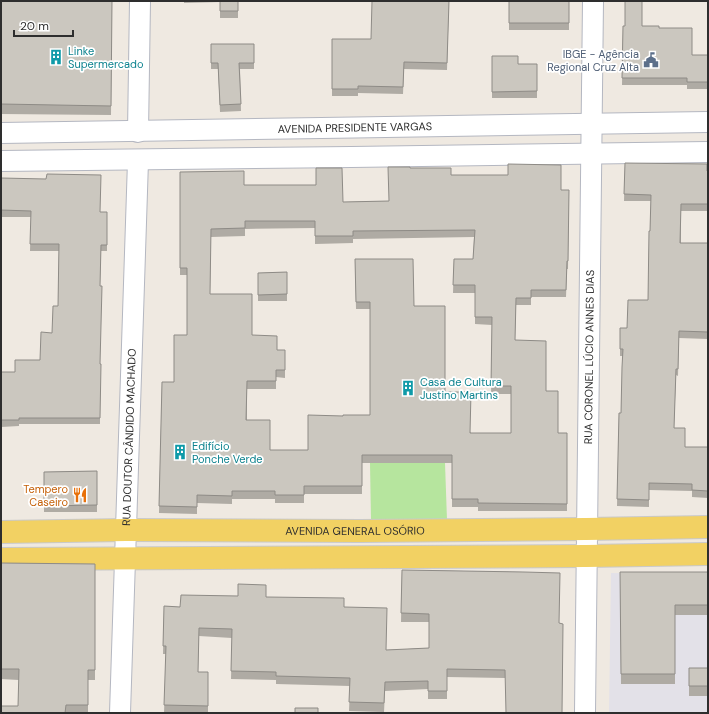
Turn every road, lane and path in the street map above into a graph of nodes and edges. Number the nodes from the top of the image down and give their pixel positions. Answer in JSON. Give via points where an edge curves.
{"nodes":[{"id":1,"x":140,"y":1,"type":"edge"},
{"id":2,"x":593,"y":1,"type":"edge"},
{"id":3,"x":707,"y":122,"type":"edge"},
{"id":4,"x":591,"y":123,"type":"junction"},
{"id":5,"x":138,"y":132,"type":"junction"},
{"id":6,"x":1,"y":133,"type":"edge"},
{"id":7,"x":706,"y":152,"type":"edge"},
{"id":8,"x":590,"y":153,"type":"junction"},
{"id":9,"x":1,"y":161,"type":"edge"},
{"id":10,"x":138,"y":161,"type":"junction"},
{"id":11,"x":708,"y":526,"type":"edge"},
{"id":12,"x":586,"y":529,"type":"junction"},
{"id":13,"x":126,"y":530,"type":"junction"},
{"id":14,"x":360,"y":531,"type":"junction"},
{"id":15,"x":1,"y":532,"type":"edge"},
{"id":16,"x":708,"y":554,"type":"edge"},
{"id":17,"x":586,"y":556,"type":"junction"},
{"id":18,"x":360,"y":557,"type":"junction"},
{"id":19,"x":1,"y":559,"type":"edge"},
{"id":20,"x":125,"y":559,"type":"junction"},
{"id":21,"x":120,"y":713,"type":"edge"},
{"id":22,"x":584,"y":713,"type":"edge"}],
"edges":[{"from":1,"to":5,"type":"street"},
{"from":2,"to":4,"type":"street","name":"RUA CORONEL LÚCIO ANNES DIAS"},
{"from":3,"to":4,"type":"street","name":"AVENIDA PRESIDENTE VARGAS"},
{"from":3,"to":7,"type":"street"},
{"from":4,"to":5,"type":"street","name":"AVENIDA PRESIDENTE VARGAS"},
{"from":4,"to":8,"type":"street","name":"RUA CORONEL LÚCIO ANNES DIAS"},
{"from":5,"to":6,"type":"street","name":"AVENIDA PRESIDENTE VARGAS"},
{"from":5,"to":10,"type":"street","via":[[146,135],[151,150],[146,157]]},
{"from":7,"to":8,"type":"street"},
{"from":8,"to":10,"type":"street"},
{"from":8,"to":12,"type":"street","name":"RUA CORONEL LÚCIO ANNES DIAS"},
{"from":9,"to":10,"type":"street"},
{"from":10,"to":13,"type":"street","name":"RUA DOUTOR CÂNDIDO MACHADO"},
{"from":11,"to":12,"type":"main road","name":"AVENIDA GENERAL OSÓRIO"},
{"from":12,"to":14,"type":"main road","name":"AVENIDA GENERAL OSÓRIO"},
{"from":12,"to":17,"type":"street","name":"RUA CORONEL LÚCIO ANNES DIAS"},
{"from":13,"to":14,"type":"main road","name":"AVENIDA GENERAL OSÓRIO"},
{"from":13,"to":15,"type":"main road","name":"AVENIDA GENERAL OSÓRIO"},
{"from":13,"to":20,"type":"street","name":"RUA DOUTOR CÂNDIDO MACHADO"},
{"from":14,"to":18,"type":"main road"},
{"from":16,"to":17,"type":"main road"},
{"from":17,"to":18,"type":"main road"},
{"from":17,"to":22,"type":"street","name":"RUA CORONEL LÚCIO ANNES DIAS"},
{"from":18,"to":20,"type":"main road"},
{"from":19,"to":20,"type":"main road"},
{"from":20,"to":21,"type":"street","name":"RUA DOUTOR CÂNDIDO MACHADO"}]}
